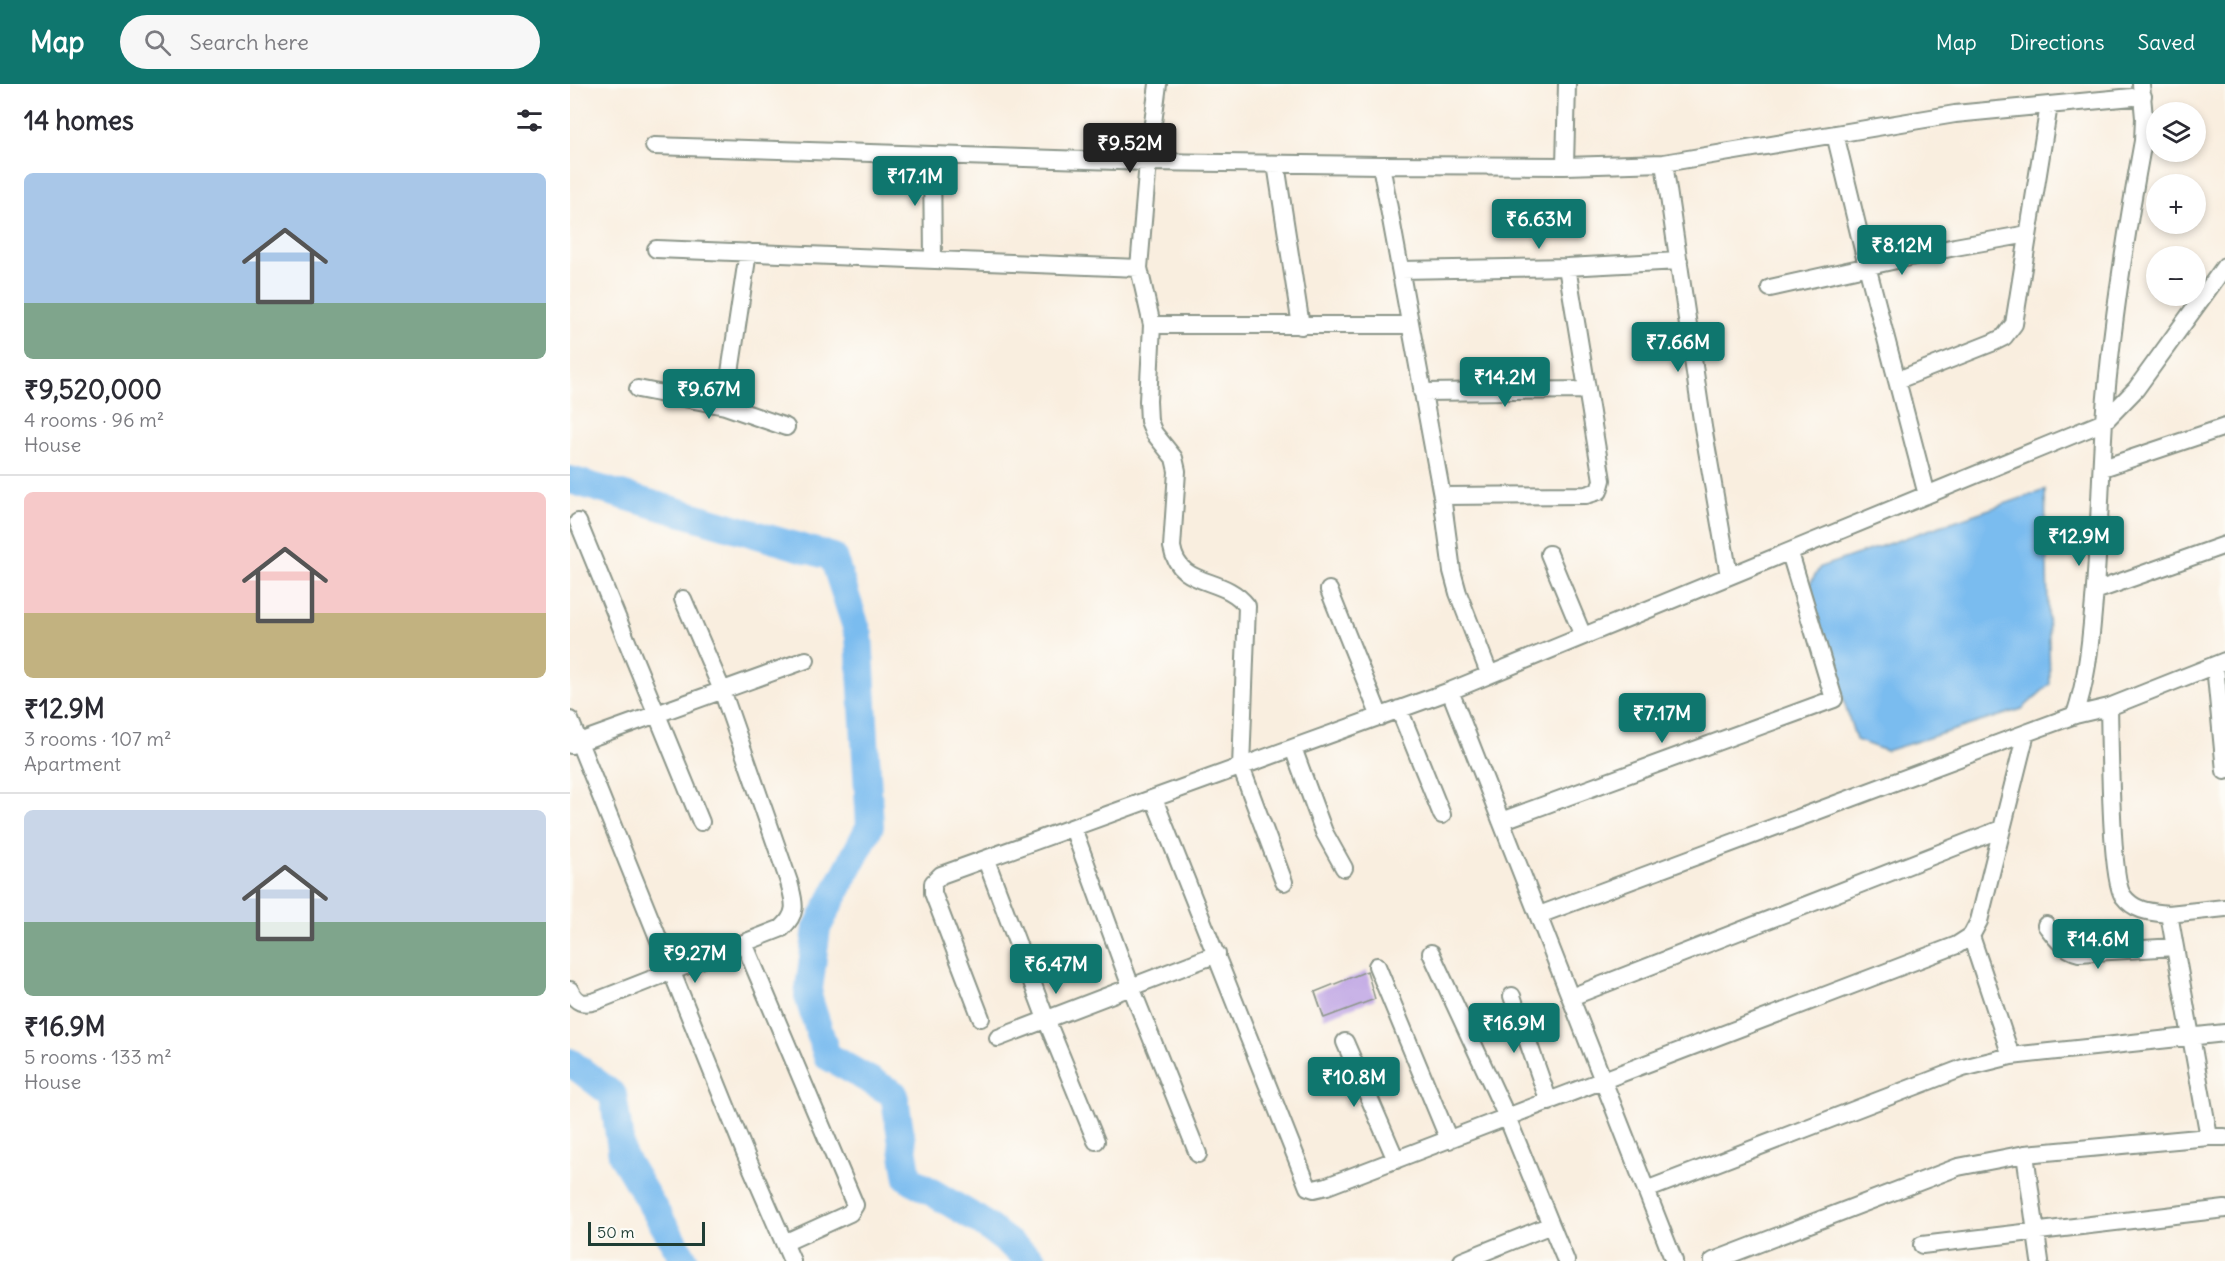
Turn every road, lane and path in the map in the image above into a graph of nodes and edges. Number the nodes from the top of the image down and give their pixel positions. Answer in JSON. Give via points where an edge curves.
{"nodes":[{"id":1,"x":1158,"y":84,"type":"edge"},
{"id":2,"x":1567,"y":84,"type":"edge"},
{"id":3,"x":2142,"y":90,"type":"edge"},
{"id":4,"x":2049,"y":105,"type":"junction"},
{"id":5,"x":1835,"y":134,"type":"junction"},
{"id":6,"x":654,"y":146,"type":"dead end"},
{"id":7,"x":932,"y":155,"type":"junction"},
{"id":8,"x":1148,"y":162,"type":"junction"},
{"id":9,"x":1664,"y":163,"type":"junction"},
{"id":10,"x":1276,"y":164,"type":"junction"},
{"id":11,"x":1381,"y":165,"type":"junction"},
{"id":12,"x":1565,"y":166,"type":"junction"},
{"id":13,"x":2028,"y":234,"type":"junction"},
{"id":14,"x":657,"y":249,"type":"dead end"},
{"id":15,"x":748,"y":252,"type":"junction"},
{"id":16,"x":933,"y":260,"type":"junction"},
{"id":17,"x":1678,"y":261,"type":"junction"},
{"id":18,"x":1867,"y":266,"type":"junction"},
{"id":19,"x":2225,"y":266,"type":"edge"},
{"id":20,"x":1566,"y":267,"type":"junction"},
{"id":21,"x":1139,"y":268,"type":"junction"},
{"id":22,"x":1401,"y":270,"type":"junction"},
{"id":23,"x":1770,"y":288,"type":"dead end"},
{"id":24,"x":1152,"y":324,"type":"junction"},
{"id":25,"x":1409,"y":325,"type":"junction"},
{"id":26,"x":1301,"y":326,"type":"junction"},
{"id":27,"x":1898,"y":380,"type":"junction"},
{"id":28,"x":638,"y":389,"type":"dead end"},
{"id":29,"x":1587,"y":390,"type":"junction"},
{"id":30,"x":1422,"y":392,"type":"junction"},
{"id":31,"x":725,"y":406,"type":"junction"},
{"id":32,"x":2104,"y":422,"type":"junction"},
{"id":33,"x":786,"y":427,"type":"dead end"},
{"id":34,"x":2225,"y":427,"type":"edge"},
{"id":35,"x":2103,"y":468,"type":"junction"},
{"id":36,"x":1927,"y":495,"type":"junction"},
{"id":37,"x":1442,"y":496,"type":"junction"},
{"id":38,"x":578,"y":522,"type":"dead end"},
{"id":39,"x":2225,"y":545,"type":"edge"},
{"id":40,"x":1790,"y":553,"type":"junction"},
{"id":41,"x":1549,"y":554,"type":"dead end"},
{"id":42,"x":1729,"y":576,"type":"junction"},
{"id":43,"x":1329,"y":590,"type":"dead end"},
{"id":44,"x":2095,"y":591,"type":"junction"},
{"id":45,"x":683,"y":599,"type":"dead end"},
{"id":46,"x":1582,"y":636,"type":"junction"},
{"id":47,"x":806,"y":660,"type":"dead end"},
{"id":48,"x":2220,"y":663,"type":"edge"},
{"id":49,"x":1489,"y":673,"type":"junction"},
{"id":50,"x":722,"y":690,"type":"junction"},
{"id":51,"x":1450,"y":691,"type":"junction"},
{"id":52,"x":2109,"y":707,"type":"junction"},
{"id":53,"x":1400,"y":709,"type":"junction"},
{"id":54,"x":655,"y":714,"type":"junction"},
{"id":55,"x":2076,"y":716,"type":"junction"},
{"id":56,"x":1380,"y":717,"type":"junction"},
{"id":57,"x":570,"y":720,"type":"edge"},
{"id":58,"x":2026,"y":733,"type":"junction"},
{"id":59,"x":574,"y":744,"type":"edge"},
{"id":60,"x":1293,"y":748,"type":"junction"},
{"id":61,"x":1241,"y":767,"type":"junction"},
{"id":62,"x":2225,"y":771,"type":"edge"},
{"id":63,"x":1154,"y":799,"type":"junction"},
{"id":64,"x":1442,"y":815,"type":"dead end"},
{"id":65,"x":1501,"y":821,"type":"junction"},
{"id":66,"x":701,"y":822,"type":"dead end"},
{"id":67,"x":1073,"y":828,"type":"junction"},
{"id":68,"x":2001,"y":829,"type":"junction"},
{"id":69,"x":986,"y":860,"type":"junction"},
{"id":70,"x":1344,"y":868,"type":"dead end"},
{"id":71,"x":1284,"y":882,"type":"dead end"},
{"id":72,"x":2225,"y":908,"type":"edge"},
{"id":73,"x":2169,"y":914,"type":"junction"},
{"id":74,"x":1539,"y":915,"type":"junction"},
{"id":75,"x":2046,"y":926,"type":"dead end"},
{"id":76,"x":1971,"y":936,"type":"junction"},
{"id":77,"x":744,"y":943,"type":"junction"},
{"id":78,"x":2175,"y":947,"type":"junction"},
{"id":79,"x":1431,"y":953,"type":"dead end"},
{"id":80,"x":1217,"y":954,"type":"junction"},
{"id":81,"x":1377,"y":966,"type":"dead end"},
{"id":82,"x":671,"y":971,"type":"junction"},
{"id":83,"x":1131,"y":987,"type":"junction"},
{"id":84,"x":570,"y":990,"type":"edge"},
{"id":85,"x":1512,"y":996,"type":"dead end"},
{"id":86,"x":1571,"y":997,"type":"junction"},
{"id":87,"x":981,"y":1018,"type":"dead end"},
{"id":88,"x":1046,"y":1019,"type":"junction"},
{"id":89,"x":2225,"y":1034,"type":"edge"},
{"id":90,"x":2191,"y":1037,"type":"junction"},
{"id":91,"x":998,"y":1038,"type":"dead end"},
{"id":92,"x":1345,"y":1042,"type":"dead end"},
{"id":93,"x":2011,"y":1056,"type":"junction"},
{"id":94,"x":1604,"y":1081,"type":"junction"},
{"id":95,"x":1549,"y":1102,"type":"junction"},
{"id":96,"x":1507,"y":1117,"type":"junction"},
{"id":97,"x":2217,"y":1137,"type":"edge"},
{"id":98,"x":1449,"y":1140,"type":"junction"},
{"id":99,"x":1096,"y":1141,"type":"dead end"},
{"id":100,"x":1198,"y":1154,"type":"dead end"},
{"id":101,"x":2025,"y":1154,"type":"junction"},
{"id":102,"x":1396,"y":1160,"type":"junction"},
{"id":103,"x":1646,"y":1190,"type":"junction"},
{"id":104,"x":2225,"y":1209,"type":"edge"},
{"id":105,"x":1551,"y":1225,"type":"junction"},
{"id":106,"x":2036,"y":1232,"type":"junction"},
{"id":107,"x":784,"y":1243,"type":"junction"},
{"id":108,"x":1922,"y":1245,"type":"dead end"},
{"id":109,"x":792,"y":1261,"type":"edge"},
{"id":110,"x":1462,"y":1261,"type":"edge"},
{"id":111,"x":1566,"y":1261,"type":"edge"},
{"id":112,"x":1674,"y":1261,"type":"edge"},
{"id":113,"x":1713,"y":1261,"type":"edge"},
{"id":114,"x":2040,"y":1261,"type":"edge"}],
"edges":[{"from":1,"to":8,"type":"street"},
{"from":2,"to":12,"type":"street"},
{"from":3,"to":4,"type":"street"},
{"from":3,"to":32,"type":"street","via":[[2143,141]]},
{"from":4,"to":5,"type":"street","via":[[1955,114]]},
{"from":4,"to":13,"type":"street"},
{"from":5,"to":9,"type":"street"},
{"from":5,"to":18,"type":"street"},
{"from":6,"to":7,"type":"street"},
{"from":7,"to":8,"type":"street"},
{"from":7,"to":16,"type":"street"},
{"from":8,"to":10,"type":"street"},
{"from":8,"to":21,"type":"street"},
{"from":9,"to":12,"type":"street"},
{"from":9,"to":17,"type":"street"},
{"from":10,"to":11,"type":"street"},
{"from":10,"to":26,"type":"street"},
{"from":11,"to":12,"type":"street"},
{"from":11,"to":22,"type":"street"},
{"from":13,"to":18,"type":"street"},
{"from":13,"to":27,"type":"street","via":[[2017,314],[2010,331],[1994,342]]},
{"from":14,"to":15,"type":"street"},
{"from":15,"to":16,"type":"street"},
{"from":15,"to":31,"type":"street"},
{"from":16,"to":21,"type":"street"},
{"from":17,"to":20,"type":"street"},
{"from":17,"to":42,"type":"street"},
{"from":18,"to":23,"type":"street"},
{"from":18,"to":27,"type":"street"},
{"from":19,"to":32,"type":"street","via":[[2136,389]]},
{"from":20,"to":22,"type":"street"},
{"from":20,"to":29,"type":"street"},
{"from":21,"to":24,"type":"street"},
{"from":22,"to":25,"type":"street"},
{"from":24,"to":26,"type":"street"},
{"from":24,"to":61,"type":"street","via":[[1149,421],[1174,458],[1177,471],[1174,560],[1194,577],[1227,588],[1247,606]]},
{"from":25,"to":26,"type":"street"},
{"from":25,"to":30,"type":"street"},
{"from":27,"to":36,"type":"street"},
{"from":28,"to":31,"type":"street"},
{"from":29,"to":30,"type":"street"},
{"from":29,"to":37,"type":"street","via":[[1602,480],[1599,491],[1586,495]]},
{"from":30,"to":37,"type":"street"},
{"from":31,"to":33,"type":"street"},
{"from":32,"to":35,"type":"street"},
{"from":32,"to":36,"type":"street"},
{"from":34,"to":35,"type":"street"},
{"from":35,"to":44,"type":"street"},
{"from":36,"to":40,"type":"street"},
{"from":37,"to":49,"type":"street","via":[[1452,571]]},
{"from":38,"to":54,"type":"street"},
{"from":39,"to":44,"type":"street"},
{"from":40,"to":42,"type":"street"},
{"from":40,"to":65,"type":"street","via":[[1834,699]]},
{"from":41,"to":46,"type":"street"},
{"from":42,"to":46,"type":"street"},
{"from":43,"to":56,"type":"street"},
{"from":44,"to":55,"type":"street","via":[[2083,691]]},
{"from":45,"to":50,"type":"street"},
{"from":46,"to":49,"type":"street"},
{"from":47,"to":50,"type":"street"},
{"from":48,"to":52,"type":"street"},
{"from":48,"to":62,"type":"street"},
{"from":49,"to":51,"type":"street"},
{"from":50,"to":54,"type":"street"},
{"from":50,"to":77,"type":"street","via":[[789,882],[794,910],[782,928]]},
{"from":51,"to":53,"type":"street"},
{"from":51,"to":65,"type":"street"},
{"from":52,"to":55,"type":"street"},
{"from":52,"to":73,"type":"street","via":[[2114,842],[2121,894],[2145,912]]},
{"from":53,"to":56,"type":"street"},
{"from":53,"to":64,"type":"street"},
{"from":54,"to":59,"type":"street"},
{"from":54,"to":66,"type":"street"},
{"from":55,"to":58,"type":"street"},
{"from":56,"to":60,"type":"street"},
{"from":57,"to":59,"type":"street"},
{"from":58,"to":68,"type":"street"},
{"from":58,"to":74,"type":"street"},
{"from":59,"to":82,"type":"street"},
{"from":60,"to":61,"type":"street"},
{"from":60,"to":70,"type":"street","via":[[1324,832]]},
{"from":61,"to":63,"type":"street"},
{"from":61,"to":71,"type":"street"},
{"from":63,"to":67,"type":"street"},
{"from":63,"to":80,"type":"street"},
{"from":65,"to":74,"type":"street"},
{"from":67,"to":69,"type":"street"},
{"from":67,"to":83,"type":"street"},
{"from":68,"to":76,"type":"street","via":[[1979,921]]},
{"from":68,"to":86,"type":"street"},
{"from":69,"to":87,"type":"street","via":[[941,875],[933,883],[933,893]]},
{"from":69,"to":88,"type":"street"},
{"from":72,"to":73,"type":"street"},
{"from":73,"to":78,"type":"street"},
{"from":74,"to":86,"type":"street"},
{"from":75,"to":78,"type":"street","via":[[2061,944],[2079,953]]},
{"from":76,"to":93,"type":"street"},
{"from":76,"to":94,"type":"street","via":[[1957,945]]},
{"from":77,"to":82,"type":"street"},
{"from":77,"to":107,"type":"street","via":[[855,1205],[850,1213]]},
{"from":78,"to":90,"type":"street"},
{"from":79,"to":96,"type":"street"},
{"from":80,"to":83,"type":"street"},
{"from":80,"to":102,"type":"street","via":[[1305,1184],[1320,1188]]},
{"from":81,"to":98,"type":"street"},
{"from":82,"to":84,"type":"street","via":[[588,1004],[577,1001]]},
{"from":82,"to":107,"type":"street"},
{"from":83,"to":88,"type":"street"},
{"from":83,"to":100,"type":"street"},
{"from":85,"to":95,"type":"street"},
{"from":86,"to":94,"type":"street"},
{"from":88,"to":91,"type":"street"},
{"from":88,"to":99,"type":"street"},
{"from":89,"to":90,"type":"street"},
{"from":90,"to":93,"type":"street"},
{"from":90,"to":97,"type":"street"},
{"from":92,"to":102,"type":"street"},
{"from":93,"to":103,"type":"street","via":[[1963,1068]]},
{"from":94,"to":95,"type":"street"},
{"from":94,"to":103,"type":"street"},
{"from":95,"to":96,"type":"street"},
{"from":96,"to":98,"type":"street"},
{"from":96,"to":105,"type":"street"},
{"from":97,"to":101,"type":"street"},
{"from":98,"to":102,"type":"street"},
{"from":101,"to":106,"type":"street"},
{"from":101,"to":113,"type":"street","via":[[1958,1167]]},
{"from":103,"to":112,"type":"street"},
{"from":104,"to":106,"type":"street"},
{"from":105,"to":110,"type":"street"},
{"from":105,"to":111,"type":"street"},
{"from":106,"to":108,"type":"street"},
{"from":106,"to":114,"type":"street"},
{"from":107,"to":109,"type":"street"}]}
